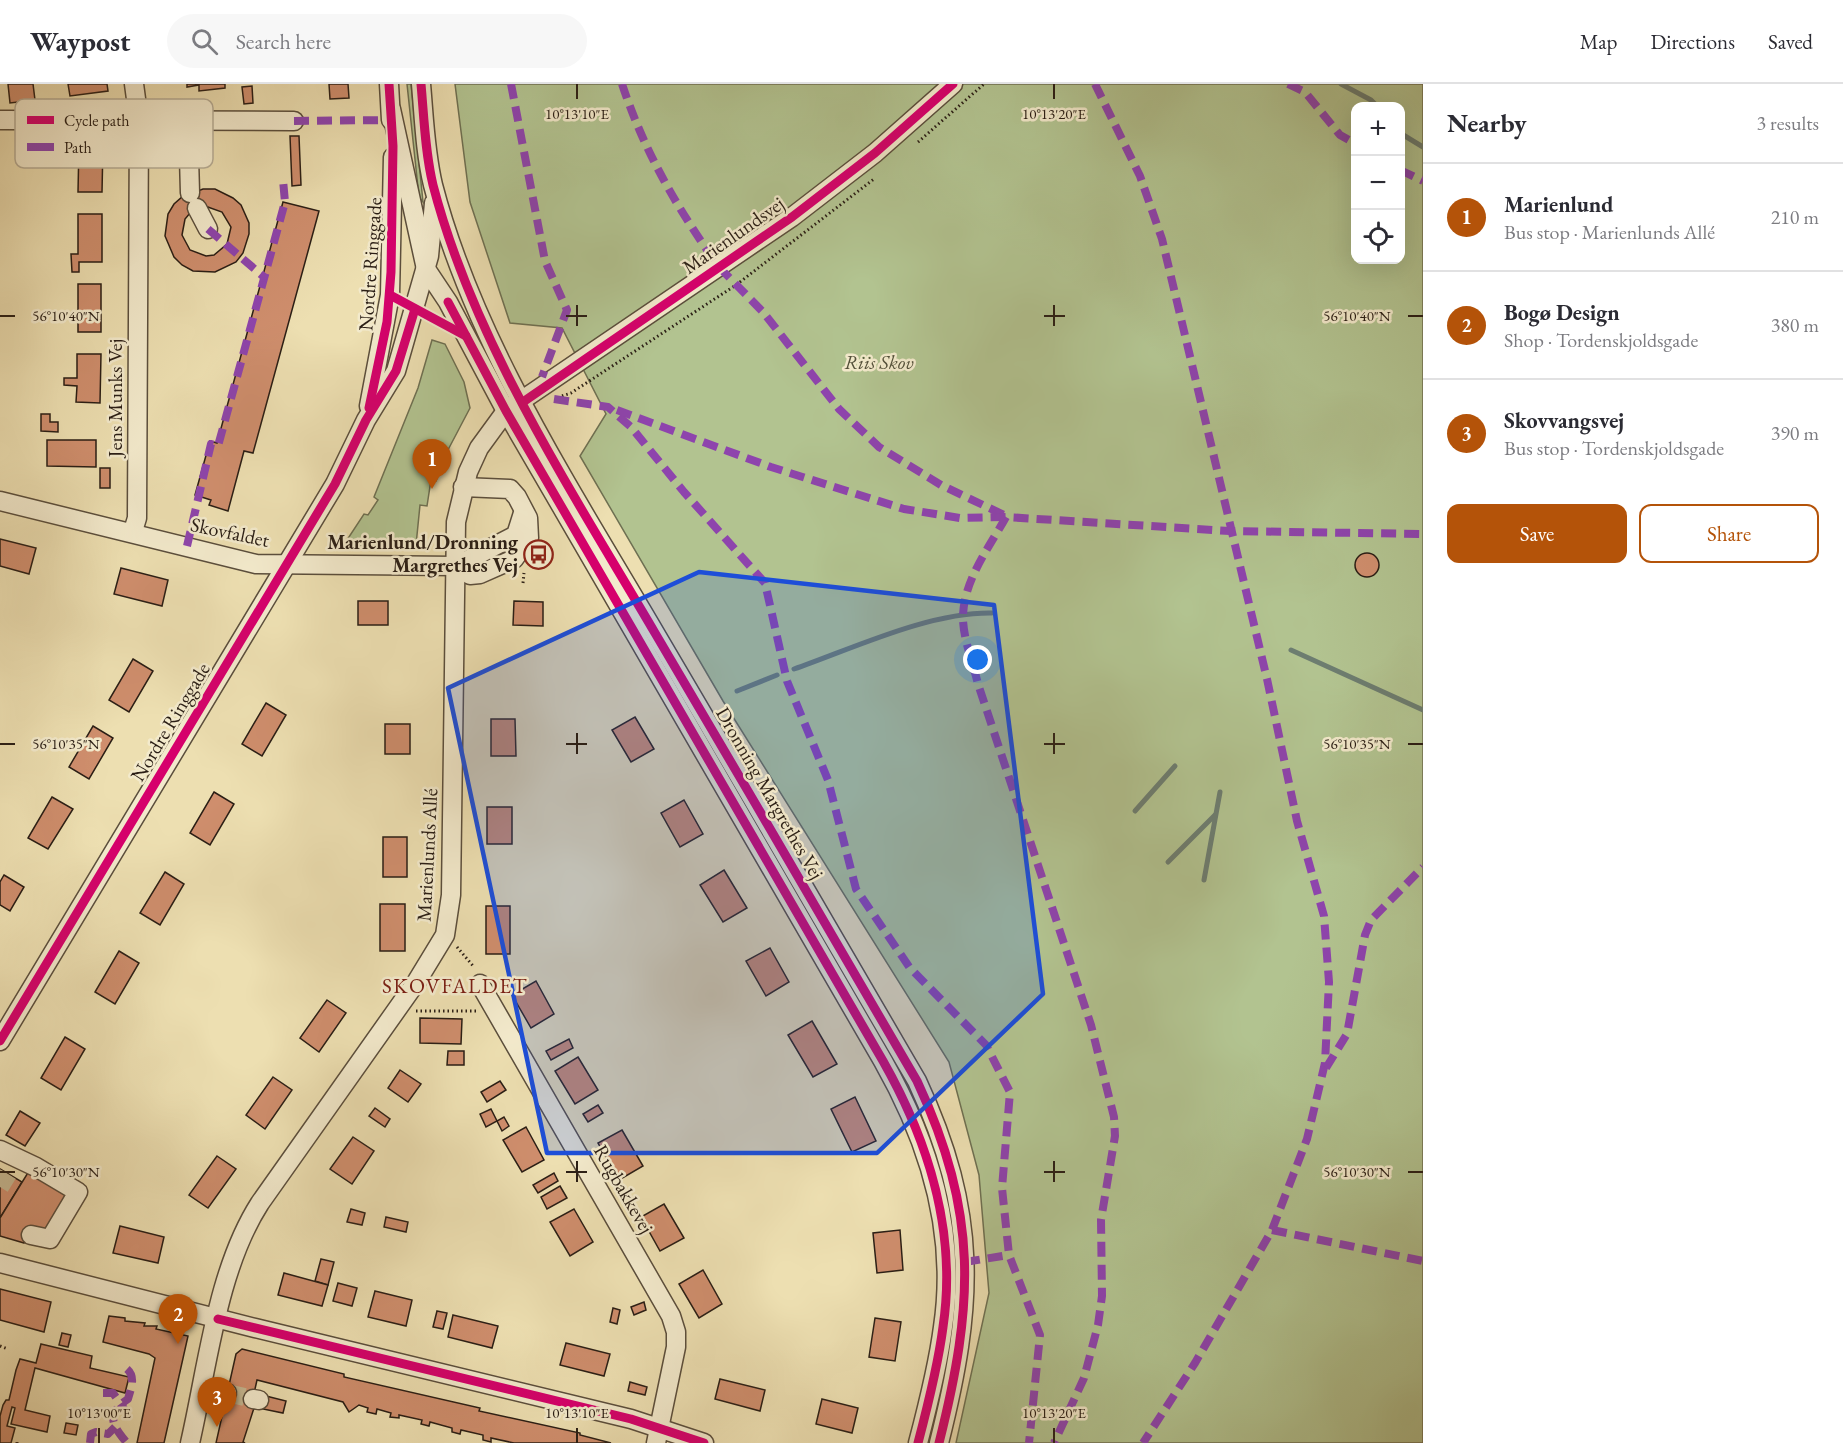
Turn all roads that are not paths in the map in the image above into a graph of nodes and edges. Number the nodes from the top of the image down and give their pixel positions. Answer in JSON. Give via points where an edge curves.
{"nodes":[{"id":1,"x":134,"y":84,"type":"edge"},
{"id":2,"x":389,"y":84,"type":"edge"},
{"id":3,"x":421,"y":84,"type":"edge"},
{"id":4,"x":953,"y":84,"type":"edge"},
{"id":5,"x":136,"y":99,"type":"edge"},
{"id":6,"x":391,"y":109,"type":"junction"},
{"id":7,"x":0,"y":120,"type":"edge"},
{"id":8,"x":15,"y":120,"type":"edge"},
{"id":9,"x":213,"y":121,"type":"edge"},
{"id":10,"x":294,"y":121,"type":"dead end"},
{"id":11,"x":139,"y":168,"type":"edge"},
{"id":12,"x":191,"y":168,"type":"edge"},
{"id":13,"x":433,"y":186,"type":"junction"},
{"id":14,"x":207,"y":229,"type":"dead end"},
{"id":15,"x":426,"y":269,"type":"junction"},
{"id":16,"x":448,"y":302,"type":"junction"},
{"id":17,"x":415,"y":309,"type":"junction"},
{"id":18,"x":523,"y":402,"type":"junction"},
{"id":19,"x":506,"y":411,"type":"junction"},
{"id":20,"x":366,"y":420,"type":"junction"},
{"id":21,"x":463,"y":487,"type":"junction"},
{"id":22,"x":0,"y":501,"type":"edge"},
{"id":23,"x":133,"y":531,"type":"junction"},
{"id":24,"x":286,"y":564,"type":"junction"},
{"id":25,"x":456,"y":566,"type":"junction"},
{"id":26,"x":480,"y":984,"type":"road end"},
{"id":27,"x":0,"y":1041,"type":"edge"},
{"id":28,"x":0,"y":1150,"type":"edge"},
{"id":29,"x":31,"y":1235,"type":"dead end"},
{"id":30,"x":0,"y":1263,"type":"edge"},
{"id":31,"x":218,"y":1319,"type":"junction"},
{"id":32,"x":203,"y":1387,"type":"junction"},
{"id":33,"x":227,"y":1392,"type":"tunnel mouth"},
{"id":34,"x":658,"y":1436,"type":"edge"},
{"id":35,"x":190,"y":1443,"type":"edge"},
{"id":36,"x":704,"y":1443,"type":"edge"},
{"id":37,"x":918,"y":1443,"type":"edge"},
{"id":38,"x":939,"y":1443,"type":"edge"}],
"edges":[{"from":1,"to":5,"type":"street","name":"Jens Munks Vej"},
{"from":2,"to":6,"type":"street"},
{"from":3,"to":13,"type":"street"},
{"from":4,"to":18,"type":"street","name":"Marienlundsvej","via":[[875,153],[792,217],[716,263]]},
{"from":6,"to":15,"type":"street","name":"Dronning Margrethes Vej"},
{"from":6,"to":20,"type":"street","name":"Nordre Ringgade","via":[[390,295]]},
{"from":7,"to":8,"type":"street"},
{"from":9,"to":10,"type":"street"},
{"from":11,"to":23,"type":"street","name":"Jens Munks Vej","via":[[137,518]]},
{"from":12,"to":14,"type":"street","via":[[193,200]]},
{"from":13,"to":15,"type":"street","name":"Nordre Ringgade","via":[[435,213]]},
{"from":13,"to":18,"type":"street","name":"Dronning Margrethes Vej","via":[[482,321]]},
{"from":15,"to":16,"type":"street","name":"Dronning Margrethes Vej"},
{"from":15,"to":17,"type":"street","name":"Nordre Ringgade"},
{"from":16,"to":17,"type":"street","via":[[425,299]]},
{"from":16,"to":19,"type":"street","name":"Dronning Margrethes Vej"},
{"from":17,"to":20,"type":"street","name":"Nordre Ringgade","via":[[396,371]]},
{"from":18,"to":19,"type":"street","name":"Marienlundsvej"},
{"from":18,"to":38,"type":"street","name":"Dronning Margrethes Vej","via":[[931,1111],[955,1186],[965,1272],[963,1329]]},
{"from":19,"to":21,"type":"street","name":"Marienlunds Allé","via":[[473,459]]},
{"from":19,"to":37,"type":"street","name":"Dronning Margrethes Vej","via":[[914,1120],[935,1188],[946,1263],[944,1326]]},
{"from":20,"to":24,"type":"street","name":"Nordre Ringgade","via":[[335,484]]},
{"from":21,"to":25,"type":"street","name":"Marienlunds Allé","via":[[456,522]]},
{"from":21,"to":25,"type":"street","via":[[510,489],[528,518],[529,538],[514,559],[480,574],[470,574]]},
{"from":22,"to":23,"type":"street","name":"Skovfaldet"},
{"from":23,"to":24,"type":"street","name":"Skovfaldet","via":[[256,564]]},
{"from":24,"to":25,"type":"street","name":"Skovfaldet"},
{"from":24,"to":27,"type":"street","name":"Nordre Ringgade"},
{"from":25,"to":31,"type":"street","name":"Marienlunds Allé","via":[[451,895],[445,935],[250,1219],[233,1258]]},
{"from":26,"to":34,"type":"street","name":"Rugbakkevej","via":[[671,1316],[676,1347]]},
{"from":28,"to":29,"type":"street","via":[[12,1167],[36,1167],[78,1192],[50,1239]]},
{"from":30,"to":31,"type":"street"},
{"from":31,"to":32,"type":"street","name":"Marienlunds Allé"},
{"from":31,"to":34,"type":"street","via":[[632,1419]]},
{"from":32,"to":33,"type":"street"},
{"from":32,"to":35,"type":"street","name":"Marienlunds Allé"},
{"from":34,"to":36,"type":"street"}]}
